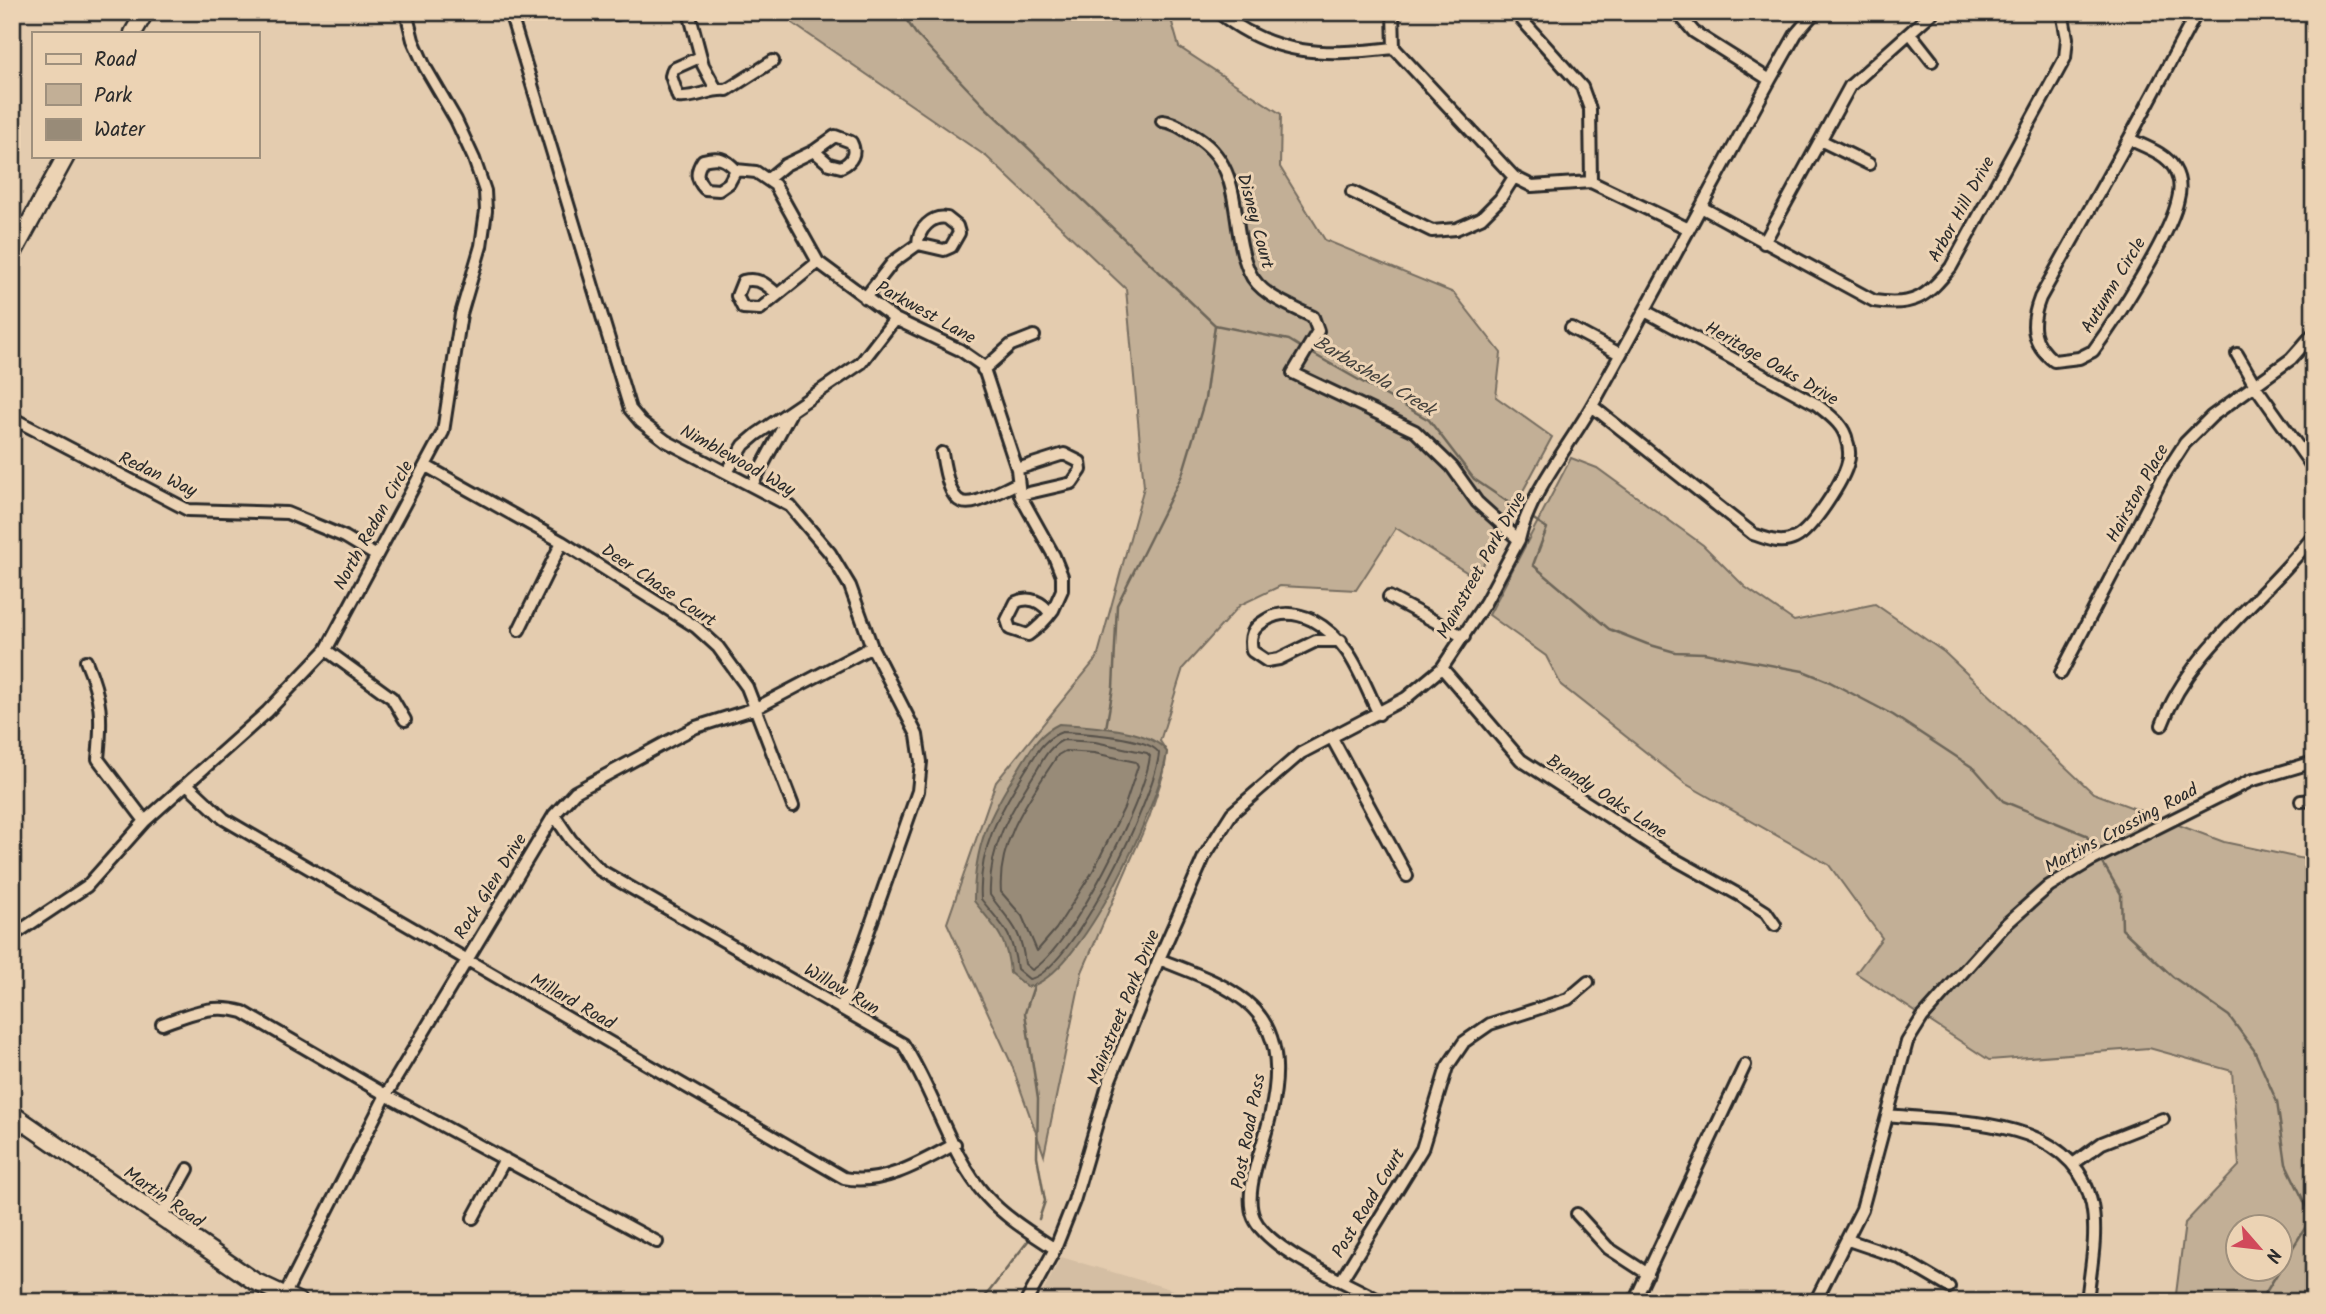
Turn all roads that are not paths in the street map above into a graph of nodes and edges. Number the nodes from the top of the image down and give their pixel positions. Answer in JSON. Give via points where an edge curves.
{"nodes":[{"id":1,"x":145,"y":12,"type":"edge"},
{"id":2,"x":406,"y":12,"type":"edge"},
{"id":3,"x":510,"y":12,"type":"edge"},
{"id":4,"x":688,"y":12,"type":"edge"},
{"id":5,"x":1218,"y":12,"type":"edge"},
{"id":6,"x":1393,"y":12,"type":"edge"},
{"id":7,"x":1515,"y":12,"type":"edge"},
{"id":8,"x":1676,"y":12,"type":"edge"},
{"id":9,"x":1815,"y":12,"type":"edge"},
{"id":10,"x":1933,"y":12,"type":"edge"},
{"id":11,"x":2062,"y":12,"type":"edge"},
{"id":12,"x":2197,"y":12,"type":"edge"},
{"id":13,"x":134,"y":32,"type":"edge"},
{"id":14,"x":1910,"y":33,"type":"junction"},
{"id":15,"x":1394,"y":48,"type":"junction"},
{"id":16,"x":700,"y":57,"type":"junction"},
{"id":17,"x":773,"y":61,"type":"dead end"},
{"id":18,"x":1932,"y":61,"type":"dead end"},
{"id":19,"x":1770,"y":80,"type":"junction"},
{"id":20,"x":716,"y":89,"type":"junction"},
{"id":21,"x":1162,"y":121,"type":"dead end"},
{"id":22,"x":2129,"y":139,"type":"junction"},
{"id":23,"x":1822,"y":141,"type":"junction"},
{"id":24,"x":814,"y":151,"type":"dead end"},
{"id":25,"x":65,"y":158,"type":"edge"},
{"id":26,"x":1869,"y":164,"type":"dead end"},
{"id":27,"x":736,"y":170,"type":"dead end"},
{"id":28,"x":1514,"y":177,"type":"junction"},
{"id":29,"x":768,"y":179,"type":"junction"},
{"id":30,"x":1591,"y":182,"type":"junction"},
{"id":31,"x":1352,"y":192,"type":"dead end"},
{"id":32,"x":1701,"y":207,"type":"junction"},
{"id":33,"x":1689,"y":229,"type":"junction"},
{"id":34,"x":1764,"y":243,"type":"junction"},
{"id":35,"x":918,"y":244,"type":"dead end"},
{"id":36,"x":12,"y":255,"type":"edge"},
{"id":37,"x":818,"y":262,"type":"junction"},
{"id":38,"x":777,"y":294,"type":"dead end"},
{"id":39,"x":865,"y":298,"type":"junction"},
{"id":40,"x":1645,"y":311,"type":"junction"},
{"id":41,"x":895,"y":319,"type":"junction"},
{"id":42,"x":1571,"y":328,"type":"dead end"},
{"id":43,"x":2314,"y":333,"type":"edge"},
{"id":44,"x":1034,"y":336,"type":"dead end"},
{"id":45,"x":1620,"y":354,"type":"junction"},
{"id":46,"x":2237,"y":354,"type":"dead end"},
{"id":47,"x":983,"y":370,"type":"junction"},
{"id":48,"x":2256,"y":387,"type":"junction"},
{"id":49,"x":1592,"y":406,"type":"junction"},
{"id":50,"x":790,"y":414,"type":"junction"},
{"id":51,"x":12,"y":418,"type":"edge"},
{"id":52,"x":942,"y":453,"type":"dead end"},
{"id":53,"x":426,"y":466,"type":"junction"},
{"id":54,"x":1017,"y":468,"type":"junction"},
{"id":55,"x":2314,"y":469,"type":"edge"},
{"id":56,"x":727,"y":472,"type":"junction"},
{"id":57,"x":752,"y":485,"type":"junction"},
{"id":58,"x":1019,"y":489,"type":"junction"},
{"id":59,"x":2314,"y":535,"type":"edge"},
{"id":60,"x":1519,"y":540,"type":"junction"},
{"id":61,"x":562,"y":542,"type":"junction"},
{"id":62,"x":375,"y":555,"type":"junction"},
{"id":63,"x":1390,"y":597,"type":"dead end"},
{"id":64,"x":1050,"y":613,"type":"dead end"},
{"id":65,"x":519,"y":629,"type":"dead end"},
{"id":66,"x":1464,"y":637,"type":"junction"},
{"id":67,"x":1341,"y":641,"type":"junction"},
{"id":68,"x":872,"y":647,"type":"junction"},
{"id":69,"x":326,"y":650,"type":"junction"},
{"id":70,"x":86,"y":661,"type":"dead end"},
{"id":71,"x":1442,"y":668,"type":"junction"},
{"id":72,"x":2061,"y":673,"type":"dead end"},
{"id":73,"x":756,"y":708,"type":"junction"},
{"id":74,"x":1379,"y":714,"type":"junction"},
{"id":75,"x":405,"y":720,"type":"dead end"},
{"id":76,"x":2162,"y":725,"type":"dead end"},
{"id":77,"x":1332,"y":738,"type":"junction"},
{"id":78,"x":2314,"y":762,"type":"edge"},
{"id":79,"x":188,"y":785,"type":"junction"},
{"id":80,"x":2314,"y":800,"type":"edge"},
{"id":81,"x":2301,"y":801,"type":"dead end"},
{"id":82,"x":793,"y":806,"type":"dead end"},
{"id":83,"x":554,"y":815,"type":"junction"},
{"id":84,"x":145,"y":821,"type":"junction"},
{"id":85,"x":1407,"y":876,"type":"dead end"},
{"id":86,"x":1775,"y":925,"type":"dead end"},
{"id":87,"x":12,"y":936,"type":"edge"},
{"id":88,"x":465,"y":959,"type":"junction"},
{"id":89,"x":1159,"y":959,"type":"junction"},
{"id":90,"x":1588,"y":982,"type":"dead end"},
{"id":91,"x":841,"y":1009,"type":"junction"},
{"id":92,"x":162,"y":1024,"type":"dead end"},
{"id":93,"x":1745,"y":1065,"type":"dead end"},
{"id":94,"x":386,"y":1095,"type":"junction"},
{"id":95,"x":12,"y":1114,"type":"edge"},
{"id":96,"x":1888,"y":1115,"type":"junction"},
{"id":97,"x":2162,"y":1119,"type":"dead end"},
{"id":98,"x":955,"y":1144,"type":"junction"},
{"id":99,"x":505,"y":1159,"type":"junction"},
{"id":100,"x":2073,"y":1164,"type":"junction"},
{"id":101,"x":188,"y":1169,"type":"dead end"},
{"id":102,"x":1577,"y":1214,"type":"dead end"},
{"id":103,"x":473,"y":1218,"type":"dead end"},
{"id":104,"x":160,"y":1219,"type":"junction"},
{"id":105,"x":1847,"y":1240,"type":"junction"},
{"id":106,"x":657,"y":1242,"type":"dead end"},
{"id":107,"x":1055,"y":1249,"type":"junction"},
{"id":108,"x":1648,"y":1274,"type":"junction"},
{"id":109,"x":1342,"y":1279,"type":"junction"},
{"id":110,"x":1949,"y":1287,"type":"dead end"},
{"id":111,"x":292,"y":1298,"type":"edge"},
{"id":112,"x":1026,"y":1302,"type":"edge"},
{"id":113,"x":1382,"y":1302,"type":"edge"},
{"id":114,"x":1634,"y":1302,"type":"edge"},
{"id":115,"x":1815,"y":1302,"type":"edge"},
{"id":116,"x":2087,"y":1302,"type":"edge"}],
"edges":[{"from":1,"to":13,"type":"street"},
{"from":2,"to":53,"type":"street","name":"North Redan Circle","via":[[425,67],[474,159],[485,191],[486,211],[459,325],[448,414]]},
{"from":3,"to":56,"type":"street","name":"Nimblewood Way","via":[[630,409],[666,441]]},
{"from":4,"to":16,"type":"street"},
{"from":5,"to":15,"type":"street","via":[[1239,29],[1280,47],[1335,55]]},
{"from":6,"to":15,"type":"street"},
{"from":7,"to":30,"type":"street","via":[[1583,87],[1590,109]]},
{"from":8,"to":19,"type":"street","via":[[1694,32]]},
{"from":9,"to":19,"type":"street","name":"Mainstreet Park Drive","via":[[1796,34]]},
{"from":10,"to":14,"type":"street"},
{"from":11,"to":34,"type":"street","name":"Arbor Hill Drive","via":[[2065,58],[1951,267],[1934,288],[1898,305],[1874,301]]},
{"from":12,"to":22,"type":"street","name":"Autumn Circle"},
{"from":14,"to":18,"type":"street"},
{"from":14,"to":23,"type":"street","via":[[1850,86]]},
{"from":15,"to":28,"type":"street"},
{"from":16,"to":20,"type":"street"},
{"from":16,"to":20,"type":"street","via":[[673,69],[678,97]]},
{"from":17,"to":20,"type":"street","via":[[727,90]]},
{"from":19,"to":32,"type":"street","name":"Mainstreet Park Drive"},
{"from":21,"to":60,"type":"street","name":"Disney Court","via":[[1216,151],[1231,185],[1248,271],[1266,293],[1313,317],[1318,331],[1293,373],[1415,431],[1452,467],[1477,502]]},
{"from":22,"to":22,"type":"street","name":"Autumn Circle","via":[[2039,298],[2033,333],[2054,361],[2093,351],[2176,207],[2180,181],[2173,165]]},
{"from":23,"to":26,"type":"street"},
{"from":23,"to":34,"type":"street"},
{"from":24,"to":29,"type":"street"},
{"from":25,"to":36,"type":"street"},
{"from":27,"to":29,"type":"street"},
{"from":28,"to":30,"type":"street","via":[[1532,186]]},
{"from":28,"to":31,"type":"street","via":[[1500,200],[1481,218],[1456,229],[1432,231]]},
{"from":29,"to":37,"type":"street","name":"Parkwest Lane","via":[[786,202]]},
{"from":30,"to":33,"type":"street"},
{"from":32,"to":33,"type":"street","name":"Mainstreet Park Drive"},
{"from":32,"to":34,"type":"street","name":"Arbor Hill Drive"},
{"from":33,"to":40,"type":"street","name":"Mainstreet Park Drive"},
{"from":35,"to":39,"type":"street","via":[[893,262]]},
{"from":37,"to":38,"type":"street"},
{"from":37,"to":39,"type":"street","name":"Parkwest Lane"},
{"from":39,"to":41,"type":"street","name":"Parkwest Lane"},
{"from":40,"to":45,"type":"street","name":"Mainstreet Park Drive"},
{"from":40,"to":49,"type":"street","name":"Heritage Oaks Drive","via":[[1816,404],[1836,420],[1847,438],[1849,462],[1834,490],[1809,526],[1795,538],[1775,542],[1753,534]]},
{"from":41,"to":47,"type":"street","name":"Parkwest Lane","via":[[960,350]]},
{"from":41,"to":50,"type":"street","via":[[861,363]]},
{"from":42,"to":45,"type":"street"},
{"from":43,"to":48,"type":"street","name":"Hairston Place"},
{"from":44,"to":47,"type":"street","via":[[1011,345]]},
{"from":45,"to":49,"type":"street","name":"Mainstreet Park Drive"},
{"from":46,"to":48,"type":"street"},
{"from":47,"to":54,"type":"street","name":"Parkwest Lane"},
{"from":48,"to":55,"type":"street"},
{"from":48,"to":72,"type":"street","name":"Hairston Place","via":[[2212,416],[2185,443]]},
{"from":49,"to":60,"type":"street","name":"Mainstreet Park Drive","via":[[1531,509]]},
{"from":50,"to":56,"type":"street","via":[[744,445]]},
{"from":50,"to":57,"type":"street"},
{"from":51,"to":62,"type":"street","name":"Redan Way","via":[[188,510],[287,513]]},
{"from":52,"to":58,"type":"street","via":[[954,499],[963,503]]},
{"from":53,"to":61,"type":"street","name":"Deer Chase Court"},
{"from":53,"to":62,"type":"street","name":"North Redan Circle"},
{"from":54,"to":58,"type":"street","name":"Parkwest Lane"},
{"from":54,"to":58,"type":"street","via":[[1064,454],[1080,462],[1081,470],[1072,484]]},
{"from":56,"to":57,"type":"street","name":"Nimblewood Way"},
{"from":57,"to":68,"type":"street","name":"Nimblewood Way","via":[[789,506],[830,553],[850,586]]},
{"from":58,"to":64,"type":"street","name":"Parkwest Lane","via":[[1062,576],[1060,597]]},
{"from":59,"to":76,"type":"street","via":[[2188,674]]},
{"from":60,"to":66,"type":"street","name":"Mainstreet Park Drive"},
{"from":61,"to":65,"type":"street"},
{"from":61,"to":73,"type":"street","name":"Deer Chase Court","via":[[696,627],[733,666]]},
{"from":62,"to":69,"type":"street","name":"North Redan Circle"},
{"from":63,"to":66,"type":"street"},
{"from":66,"to":71,"type":"street","name":"Mainstreet Park Drive"},
{"from":67,"to":67,"type":"street","via":[[1301,614],[1282,614],[1252,631],[1252,651],[1267,661],[1316,641]]},
{"from":67,"to":74,"type":"street","via":[[1357,664]]},
{"from":68,"to":73,"type":"street","name":"Rock Glen Drive"},
{"from":68,"to":91,"type":"street","name":"Nimblewood Way","via":[[911,719],[920,748],[920,777],[904,836]]},
{"from":69,"to":75,"type":"street","via":[[392,698]]},
{"from":69,"to":79,"type":"street","name":"North Redan Circle"},
{"from":70,"to":84,"type":"street","via":[[102,712],[99,759]]},
{"from":71,"to":74,"type":"street","name":"Mainstreet Park Drive"},
{"from":71,"to":86,"type":"street","name":"Brandy Oaks Lane","via":[[1521,760],[1669,856],[1766,912]]},
{"from":73,"to":82,"type":"street","name":"Deer Chase Court"},
{"from":73,"to":83,"type":"street","name":"Rock Glen Drive","via":[[695,727],[575,792]]},
{"from":74,"to":77,"type":"street","name":"Mainstreet Park Drive"},
{"from":77,"to":85,"type":"street"},
{"from":77,"to":89,"type":"street","name":"Mainstreet Park Drive","via":[[1301,753],[1232,813],[1204,857]]},
{"from":78,"to":96,"type":"street","name":"Martins Crossing Road","via":[[2250,781],[2049,886],[2004,926],[1922,1018],[1907,1042]]},
{"from":79,"to":84,"type":"street","name":"North Redan Circle"},
{"from":79,"to":88,"type":"street","name":"Millard Road","via":[[224,819]]},
{"from":80,"to":81,"type":"street"},
{"from":83,"to":88,"type":"street","name":"Rock Glen Drive"},
{"from":83,"to":91,"type":"street","name":"Willow Run","via":[[600,870]]},
{"from":84,"to":87,"type":"street","name":"North Redan Circle","via":[[87,886]]},
{"from":88,"to":94,"type":"street","name":"Rock Glen Drive"},
{"from":88,"to":98,"type":"street","name":"Millard Road","via":[[844,1178],[872,1180]]},
{"from":89,"to":107,"type":"street","name":"Mainstreet Park Drive","via":[[1109,1082]]},
{"from":89,"to":109,"type":"street","name":"Post Road Pass","via":[[1239,995],[1259,1014],[1276,1054],[1278,1079],[1255,1168],[1253,1216],[1266,1234],[1290,1252]]},
{"from":90,"to":109,"type":"street","name":"Post Road Court","via":[[1568,999],[1490,1024],[1464,1042],[1447,1067],[1417,1157]]},
{"from":91,"to":98,"type":"street","name":"Willow Run","via":[[903,1044]]},
{"from":92,"to":94,"type":"street","via":[[223,1006],[243,1012]]},
{"from":93,"to":108,"type":"street"},
{"from":94,"to":99,"type":"street"},
{"from":94,"to":111,"type":"street","name":"Rock Glen Drive"},
{"from":95,"to":104,"type":"street","name":"Martin Road"},
{"from":96,"to":100,"type":"street","via":[[2009,1128],[2037,1137]]},
{"from":96,"to":105,"type":"street","name":"Martins Crossing Road","via":[[1873,1177]]},
{"from":97,"to":100,"type":"street","via":[[2102,1143]]},
{"from":98,"to":107,"type":"street","name":"Willow Run","via":[[986,1196],[1014,1223]]},
{"from":99,"to":103,"type":"street"},
{"from":99,"to":106,"type":"street"},
{"from":100,"to":116,"type":"street","via":[[2092,1205]]},
{"from":101,"to":104,"type":"street"},
{"from":102,"to":108,"type":"street","via":[[1608,1248]]},
{"from":104,"to":111,"type":"street","name":"Martin Road","via":[[254,1281]]},
{"from":105,"to":110,"type":"street","via":[[1898,1257]]},
{"from":105,"to":115,"type":"street","name":"Martins Crossing Road"},
{"from":107,"to":112,"type":"street","name":"Mainstreet Park Drive"},
{"from":108,"to":114,"type":"street"},
{"from":109,"to":113,"type":"street","name":"Post Road Pass"}]}
